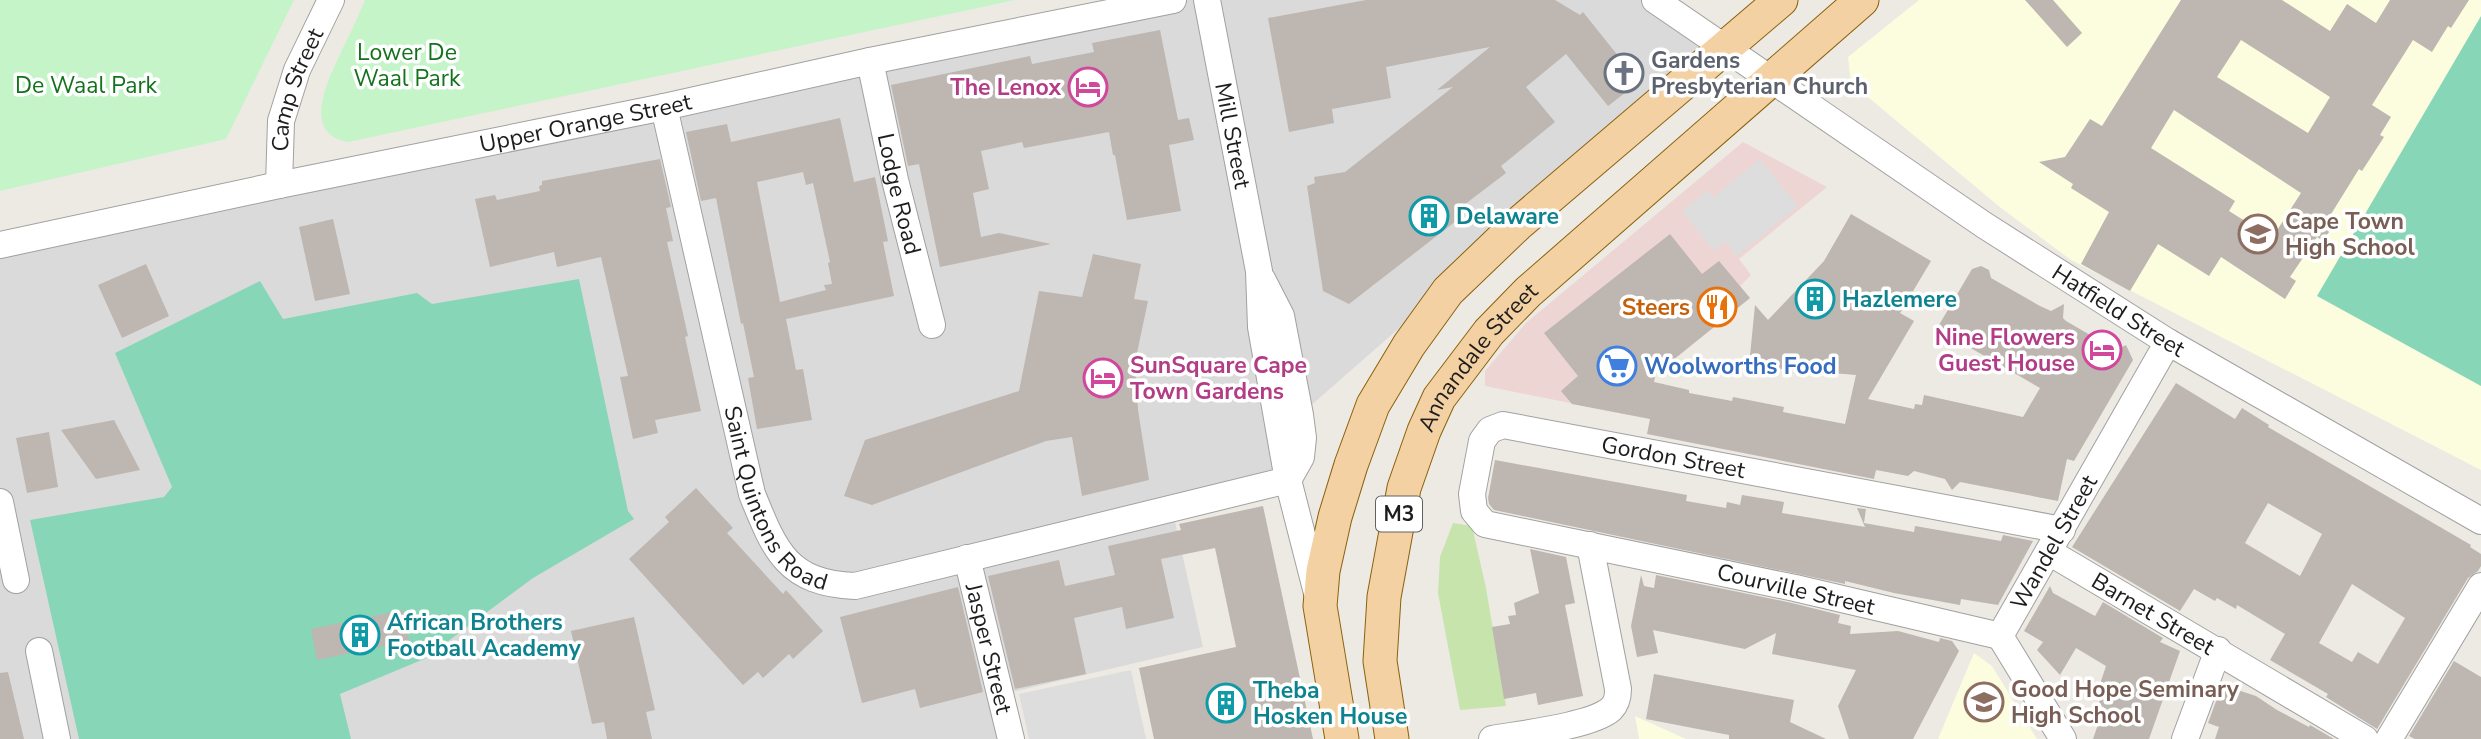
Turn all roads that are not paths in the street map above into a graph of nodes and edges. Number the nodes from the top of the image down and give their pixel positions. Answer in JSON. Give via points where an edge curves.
{"nodes":[{"id":1,"x":331,"y":0,"type":"edge"},
{"id":2,"x":1173,"y":0,"type":"edge"},
{"id":3,"x":1207,"y":0,"type":"edge"},
{"id":4,"x":1655,"y":0,"type":"edge"},
{"id":5,"x":1781,"y":0,"type":"edge"},
{"id":6,"x":1862,"y":0,"type":"edge"},
{"id":7,"x":1724,"y":48,"type":"junction"},
{"id":8,"x":870,"y":61,"type":"junction"},
{"id":9,"x":1770,"y":79,"type":"junction"},
{"id":10,"x":664,"y":107,"type":"junction"},
{"id":11,"x":279,"y":185,"type":"junction"},
{"id":12,"x":0,"y":245,"type":"edge"},
{"id":13,"x":932,"y":326,"type":"dead end"},
{"id":14,"x":2168,"y":342,"type":"junction"},
{"id":15,"x":1288,"y":481,"type":"junction"},
{"id":16,"x":0,"y":502,"type":"edge"},
{"id":17,"x":2481,"y":521,"type":"edge"},
{"id":18,"x":2056,"y":541,"type":"junction"},
{"id":19,"x":1590,"y":545,"type":"junction"},
{"id":20,"x":967,"y":558,"type":"junction"},
{"id":21,"x":16,"y":580,"type":"dead end"},
{"id":22,"x":2481,"y":586,"type":"edge"},
{"id":23,"x":1320,"y":606,"type":"junction"},
{"id":24,"x":2000,"y":636,"type":"junction"},
{"id":25,"x":2218,"y":650,"type":"junction"},
{"id":26,"x":39,"y":651,"type":"dead end"},
{"id":27,"x":57,"y":739,"type":"edge"},
{"id":28,"x":1011,"y":739,"type":"edge"},
{"id":29,"x":1342,"y":739,"type":"edge"},
{"id":30,"x":1392,"y":739,"type":"edge"},
{"id":31,"x":1492,"y":739,"type":"edge"},
{"id":32,"x":2063,"y":739,"type":"edge"},
{"id":33,"x":2185,"y":739,"type":"edge"},
{"id":34,"x":2365,"y":739,"type":"edge"},
{"id":35,"x":2389,"y":739,"type":"edge"}],
"edges":[{"from":1,"to":11,"type":"street","name":"Camp Street","via":[[297,70],[281,121]]},
{"from":2,"to":8,"type":"street","name":"Upper Orange Street"},
{"from":3,"to":15,"type":"street","name":"Mill Street","via":[[1259,271],[1281,316],[1300,415],[1301,457]]},
{"from":4,"to":7,"type":"street"},
{"from":5,"to":7,"type":"main road","number":"M3"},
{"from":6,"to":9,"type":"main road","number":"M3"},
{"from":7,"to":9,"type":"street","name":"Hatfield Street"},
{"from":7,"to":23,"type":"main road","number":"M3","via":[[1517,225],[1440,302],[1373,405],[1335,517]]},
{"from":8,"to":10,"type":"street","name":"Upper Orange Street"},
{"from":8,"to":13,"type":"street","name":"Lodge Road"},
{"from":9,"to":14,"type":"street","name":"Hatfield Street","via":[[1984,225]]},
{"from":9,"to":30,"type":"main road","name":"Annandale Street","number":"M3","via":[[1528,292],[1489,332],[1439,398],[1404,488],[1384,597],[1380,661]]},
{"from":10,"to":11,"type":"street","name":"Upper Orange Street"},
{"from":10,"to":20,"type":"street","name":"Saint Quintons Road","via":[[752,494],[783,557],[816,581],[855,586]]},
{"from":11,"to":12,"type":"street","name":"Upper Orange Street"},
{"from":14,"to":17,"type":"street","name":"Hatfield Street"},
{"from":14,"to":18,"type":"street","name":"Wandel Street"},
{"from":15,"to":20,"type":"street","name":"Saint Quintons Road"},
{"from":15,"to":23,"type":"street"},
{"from":16,"to":21,"type":"street"},
{"from":18,"to":19,"type":"street","name":"Gordon Street","via":[[1503,425],[1490,430],[1482,441],[1472,494],[1474,511],[1485,524]]},
{"from":18,"to":24,"type":"street","name":"Wandel Street"},
{"from":18,"to":25,"type":"street","name":"Barnet Street"},
{"from":19,"to":24,"type":"street","name":"Courville Street"},
{"from":19,"to":31,"type":"street","via":[[1618,689],[1614,707],[1592,720]]},
{"from":20,"to":28,"type":"street","name":"Jasper Street"},
{"from":22,"to":35,"type":"street"},
{"from":23,"to":29,"type":"main road","number":"M3"},
{"from":24,"to":32,"type":"street","name":"Wandel Street"},
{"from":25,"to":33,"type":"street"},
{"from":25,"to":34,"type":"street","name":"Barnet Street"},
{"from":26,"to":27,"type":"street"}]}
